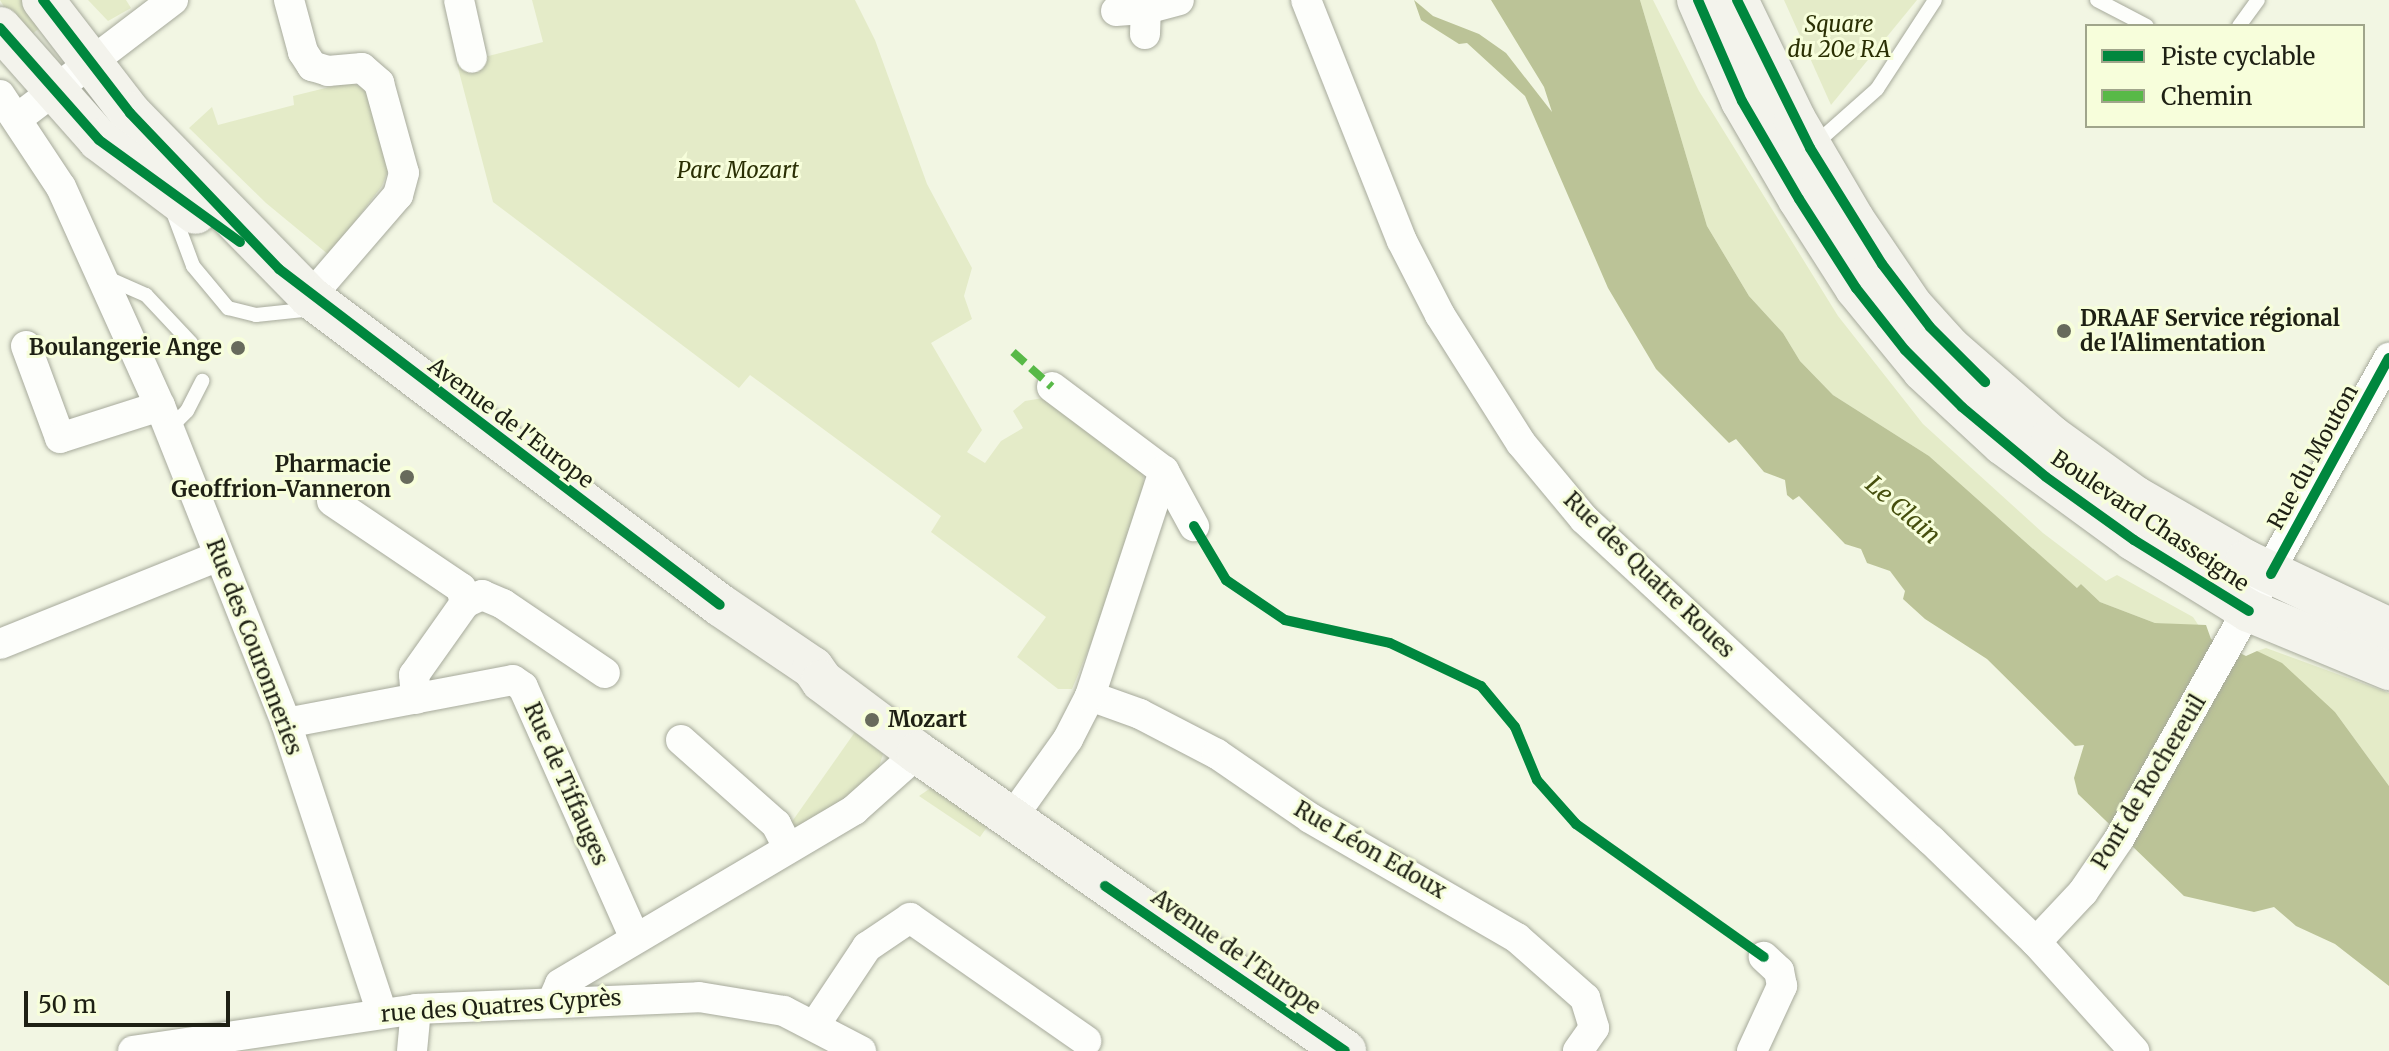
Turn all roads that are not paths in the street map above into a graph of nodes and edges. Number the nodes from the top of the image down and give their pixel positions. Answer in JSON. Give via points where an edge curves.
{"nodes":[{"id":1,"x":43,"y":0,"type":"edge"},
{"id":2,"x":173,"y":0,"type":"edge"},
{"id":3,"x":289,"y":0,"type":"edge"},
{"id":4,"x":459,"y":0,"type":"edge"},
{"id":5,"x":1179,"y":0,"type":"edge"},
{"id":6,"x":1306,"y":0,"type":"edge"},
{"id":7,"x":1698,"y":0,"type":"edge"},
{"id":8,"x":1737,"y":0,"type":"edge"},
{"id":9,"x":1935,"y":0,"type":"edge"},
{"id":10,"x":2097,"y":0,"type":"edge"},
{"id":11,"x":2258,"y":0,"type":"edge"},
{"id":12,"x":1136,"y":18,"type":"dead end"},
{"id":13,"x":2143,"y":24,"type":"edge"},
{"id":14,"x":2240,"y":24,"type":"edge"},
{"id":15,"x":0,"y":28,"type":"edge"},
{"id":16,"x":472,"y":58,"type":"dead end"},
{"id":17,"x":90,"y":66,"type":"junction"},
{"id":18,"x":52,"y":91,"type":"junction"},
{"id":19,"x":9,"y":106,"type":"edge"},
{"id":20,"x":1810,"y":148,"type":"junction"},
{"id":21,"x":168,"y":192,"type":"junction"},
{"id":22,"x":279,"y":269,"type":"junction"},
{"id":23,"x":105,"y":277,"type":"junction"},
{"id":24,"x":318,"y":302,"type":"junction"},
{"id":25,"x":191,"y":343,"type":"dead end"},
{"id":26,"x":26,"y":346,"type":"dead end"},
{"id":27,"x":2389,"y":358,"type":"edge"},
{"id":28,"x":202,"y":381,"type":"dead end"},
{"id":29,"x":1052,"y":387,"type":"dead end"},
{"id":30,"x":164,"y":418,"type":"junction"},
{"id":31,"x":1164,"y":471,"type":"junction"},
{"id":32,"x":332,"y":501,"type":"dead end"},
{"id":33,"x":1194,"y":526,"type":"dead end"},
{"id":34,"x":219,"y":556,"type":"junction"},
{"id":35,"x":2271,"y":574,"type":"junction"},
{"id":36,"x":465,"y":603,"type":"junction"},
{"id":37,"x":2239,"y":628,"type":"junction"},
{"id":38,"x":2389,"y":629,"type":"edge"},
{"id":39,"x":0,"y":644,"type":"edge"},
{"id":40,"x":2389,"y":669,"type":"edge"},
{"id":41,"x":605,"y":673,"type":"dead end"},
{"id":42,"x":1090,"y":696,"type":"junction"},
{"id":43,"x":416,"y":699,"type":"junction"},
{"id":44,"x":286,"y":723,"type":"junction"},
{"id":45,"x":681,"y":740,"type":"dead end"},
{"id":46,"x":918,"y":753,"type":"junction"},
{"id":47,"x":1011,"y":819,"type":"junction"},
{"id":48,"x":788,"y":848,"type":"junction"},
{"id":49,"x":2036,"y":942,"type":"junction"},
{"id":50,"x":623,"y":945,"type":"junction"},
{"id":51,"x":1764,"y":957,"type":"dead end"},
{"id":52,"x":634,"y":998,"type":"junction"},
{"id":53,"x":553,"y":1000,"type":"junction"},
{"id":54,"x":416,"y":1009,"type":"junction"},
{"id":55,"x":382,"y":1013,"type":"junction"},
{"id":56,"x":815,"y":1025,"type":"junction"},
{"id":57,"x":1086,"y":1041,"type":"dead end"},
{"id":58,"x":133,"y":1051,"type":"edge"},
{"id":59,"x":412,"y":1051,"type":"edge"},
{"id":60,"x":861,"y":1051,"type":"edge"},
{"id":61,"x":1345,"y":1051,"type":"edge"},
{"id":62,"x":1578,"y":1051,"type":"edge"},
{"id":63,"x":1752,"y":1051,"type":"edge"},
{"id":64,"x":2134,"y":1051,"type":"edge"}],
"edges":[{"from":1,"to":17,"type":"main road","name":"Avenue de l'Europe"},
{"from":2,"to":17,"type":"street","name":"Rue des Couronneries"},
{"from":3,"to":24,"type":"street","via":[[312,66],[362,68],[379,83],[404,173],[398,195]]},
{"from":4,"to":16,"type":"street"},
{"from":5,"to":12,"type":"street"},
{"from":6,"to":49,"type":"street","name":"Rue des Quatre Roues","via":[[1402,241],[1440,315],[1521,443],[1584,519],[1839,751]]},
{"from":7,"to":37,"type":"main road","name":"Boulevard Chasseigne","via":[[1742,101],[1799,199],[1856,288],[1905,350],[1962,407],[2046,477],[2134,540]]},
{"from":8,"to":20,"type":"main road","name":"Boulevard Chasseigne"},
{"from":9,"to":20,"type":"lane","via":[[1877,89]]},
{"from":10,"to":13,"type":"lane"},
{"from":11,"to":14,"type":"lane"},
{"from":15,"to":18,"type":"main road","name":"Avenue de l'Europe"},
{"from":17,"to":18,"type":"street","name":"Rue des Couronneries"},
{"from":17,"to":22,"type":"main road","name":"Avenue de l'Europe"},
{"from":18,"to":19,"type":"street","name":"Rue des Couronneries"},
{"from":18,"to":21,"type":"main road","name":"Avenue de l'Europe","via":[[99,140]]},
{"from":19,"to":23,"type":"street","name":"Rue des Couronneries","via":[[61,187]]},
{"from":20,"to":35,"type":"main road","name":"Boulevard Chasseigne","via":[[1912,306],[1985,382],[2135,497]]},
{"from":21,"to":22,"type":"main road","name":"Avenue de l'Europe"},
{"from":21,"to":24,"type":"lane","via":[[173,224],[193,266],[228,308],[256,315]]},
{"from":22,"to":24,"type":"main road","name":"Avenue de l'Europe"},
{"from":23,"to":25,"type":"lane","via":[[146,295]]},
{"from":23,"to":30,"type":"street","name":"Rue des Couronneries"},
{"from":24,"to":46,"type":"main road","name":"Avenue de l'Europe","via":[[813,668],[822,681]]},
{"from":26,"to":30,"type":"street","via":[[60,438]]},
{"from":27,"to":35,"type":"street","name":"Rue du Mouton"},
{"from":28,"to":30,"type":"lane","via":[[187,411]]},
{"from":29,"to":31,"type":"street"},
{"from":30,"to":34,"type":"street","name":"Rue des Couronneries"},
{"from":31,"to":33,"type":"street"},
{"from":31,"to":42,"type":"street"},
{"from":32,"to":36,"type":"street","via":[[430,564],[461,588]]},
{"from":34,"to":39,"type":"street"},
{"from":34,"to":44,"type":"street","name":"Rue des Couronneries"},
{"from":35,"to":37,"type":"street","name":"Rue du Mouton"},
{"from":35,"to":38,"type":"main road","name":"Boulevard Chasseigne"},
{"from":36,"to":41,"type":"street","via":[[482,595],[503,604]]},
{"from":36,"to":43,"type":"street","via":[[414,675]]},
{"from":37,"to":40,"type":"main road","name":"Boulevard Chasseigne"},
{"from":37,"to":49,"type":"street","name":"Pont de Rochereuil","via":[[2119,839],[2083,892]]},
{"from":42,"to":47,"type":"street","via":[[1068,739]]},
{"from":42,"to":62,"type":"street","name":"Rue Léon Edoux","via":[[1140,714],[1217,754],[1310,818],[1517,938],[1585,998],[1594,1028]]},
{"from":43,"to":44,"type":"street","name":"Rue de Tiffauges"},
{"from":43,"to":50,"type":"street","name":"Rue de Tiffauges","via":[[513,680],[523,687]]},
{"from":44,"to":55,"type":"street","name":"Rue des Couronneries"},
{"from":45,"to":48,"type":"street","via":[[776,824]]},
{"from":46,"to":47,"type":"main road","name":"Avenue de l'Europe"},
{"from":46,"to":48,"type":"street","via":[[854,810]]},
{"from":47,"to":61,"type":"main road","name":"Avenue de l'Europe"},
{"from":48,"to":50,"type":"street"},
{"from":49,"to":64,"type":"street","name":"Rue des Quatre Roues"},
{"from":50,"to":52,"type":"street","name":"Rue de Tiffauges","via":[[620,986]]},
{"from":50,"to":53,"type":"street","via":[[560,984]]},
{"from":51,"to":63,"type":"street","via":[[1779,971],[1782,986]]},
{"from":52,"to":53,"type":"street","name":"rue des Quatres Cyprès"},
{"from":52,"to":56,"type":"street","name":"rue des Quatres Cyprès","via":[[743,1002]]},
{"from":53,"to":54,"type":"street","name":"rue des Quatres Cyprès"},
{"from":54,"to":55,"type":"street","name":"rue des Quatres Cyprès"},
{"from":54,"to":59,"type":"street"},
{"from":55,"to":58,"type":"street","name":"rue des Quatres Cyprès"},
{"from":56,"to":57,"type":"street","via":[[867,947],[910,918]]},
{"from":56,"to":60,"type":"street","name":"rue des Quatres Cyprès"}]}
